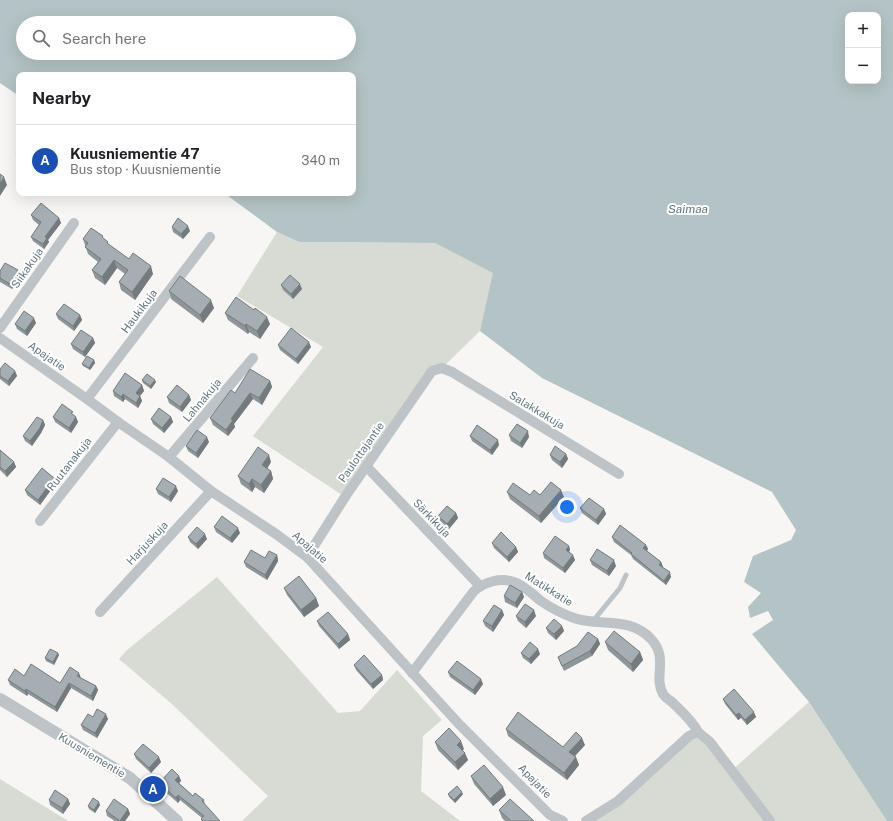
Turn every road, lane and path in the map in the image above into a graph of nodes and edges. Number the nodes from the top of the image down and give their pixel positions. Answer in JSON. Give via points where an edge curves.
{"nodes":[{"id":1,"x":74,"y":223,"type":"dead end"},
{"id":2,"x":210,"y":237,"type":"dead end"},
{"id":3,"x":0,"y":328,"type":"edge"},
{"id":4,"x":0,"y":338,"type":"edge"},
{"id":5,"x":253,"y":358,"type":"dead end"},
{"id":6,"x":442,"y":368,"type":"joint"},
{"id":7,"x":87,"y":399,"type":"junction"},
{"id":8,"x":118,"y":422,"type":"junction"},
{"id":9,"x":169,"y":457,"type":"junction"},
{"id":10,"x":366,"y":466,"type":"junction"},
{"id":11,"x":619,"y":474,"type":"dead end"},
{"id":12,"x":212,"y":491,"type":"junction"},
{"id":13,"x":40,"y":521,"type":"dead end"},
{"id":14,"x":307,"y":557,"type":"junction"},
{"id":15,"x":626,"y":575,"type":"dead end"},
{"id":16,"x":480,"y":586,"type":"junction"},
{"id":17,"x":100,"y":612,"type":"dead end"},
{"id":18,"x":592,"y":622,"type":"junction"},
{"id":19,"x":412,"y":673,"type":"junction"},
{"id":20,"x":0,"y":699,"type":"edge"},
{"id":21,"x":693,"y":734,"type":"junction"},
{"id":22,"x":177,"y":821,"type":"edge"},
{"id":23,"x":563,"y":821,"type":"edge"},
{"id":24,"x":586,"y":821,"type":"edge"},
{"id":25,"x":770,"y":821,"type":"edge"}],
"edges":[{"from":1,"to":3,"type":"street","name":"Siikakuja"},
{"from":2,"to":7,"type":"street","name":"Haukikuja"},
{"from":4,"to":7,"type":"street","name":"Apajatie"},
{"from":5,"to":9,"type":"street","name":"Lahnakuja"},
{"from":6,"to":10,"type":"street","name":"Paulottajantie","via":[[432,371]]},
{"from":6,"to":11,"type":"street","name":"Salakkakuja"},
{"from":7,"to":8,"type":"street","name":"Apajatie"},
{"from":8,"to":9,"type":"street","name":"Apajatie"},
{"from":8,"to":13,"type":"street","name":"Ruutanakuja"},
{"from":9,"to":12,"type":"street","name":"Apajatie"},
{"from":10,"to":14,"type":"street","name":"Paulottajantie"},
{"from":10,"to":16,"type":"street","name":"Särkikuja"},
{"from":12,"to":14,"type":"street","name":"Apajatie"},
{"from":12,"to":17,"type":"street","name":"Harjuskuja"},
{"from":14,"to":19,"type":"street","name":"Apajatie"},
{"from":15,"to":18,"type":"lane","via":[[620,588]]},
{"from":16,"to":18,"type":"street","name":"Matikkatie","via":[[501,580],[514,582],[559,611]]},
{"from":16,"to":19,"type":"street"},
{"from":18,"to":21,"type":"street","name":"Matikkatie","via":[[614,622],[633,626],[652,640],[661,658],[659,683],[663,694],[694,724]]},
{"from":19,"to":23,"type":"street","name":"Apajatie","via":[[550,815]]},
{"from":20,"to":22,"type":"street","name":"Kuusniementie","via":[[130,778]]},
{"from":21,"to":24,"type":"street","via":[[618,801]]},
{"from":21,"to":25,"type":"street","name":"Matikkatie","via":[[710,742]]}]}
